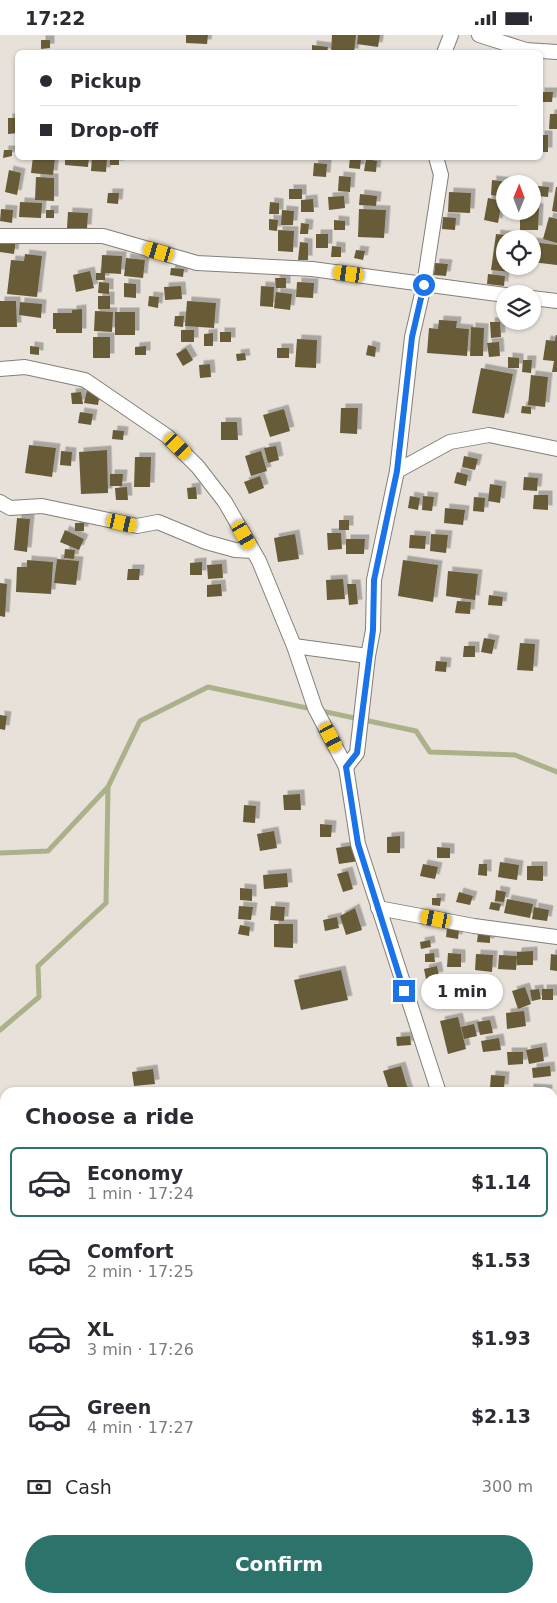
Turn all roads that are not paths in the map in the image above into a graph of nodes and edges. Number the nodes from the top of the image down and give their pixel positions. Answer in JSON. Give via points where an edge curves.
{"nodes":[{"id":1,"x":451,"y":35,"type":"edge"},
{"id":2,"x":479,"y":35,"type":"edge"},
{"id":3,"x":445,"y":50,"type":"edge"},
{"id":4,"x":526,"y":50,"type":"edge"},
{"id":5,"x":543,"y":51,"type":"edge"},
{"id":6,"x":557,"y":51,"type":"edge"},
{"id":7,"x":437,"y":160,"type":"edge"},
{"id":8,"x":0,"y":236,"type":"edge"},
{"id":9,"x":424,"y":285,"type":"junction"},
{"id":10,"x":496,"y":294,"type":"edge"},
{"id":11,"x":541,"y":299,"type":"edge"},
{"id":12,"x":557,"y":301,"type":"edge"},
{"id":13,"x":0,"y":369,"type":"edge"},
{"id":14,"x":557,"y":449,"type":"edge"},
{"id":15,"x":397,"y":471,"type":"junction"},
{"id":16,"x":0,"y":502,"type":"edge"},
{"id":17,"x":253,"y":551,"type":"junction"},
{"id":18,"x":294,"y":645,"type":"junction"},
{"id":19,"x":368,"y":656,"type":"junction"},
{"id":20,"x":346,"y":767,"type":"junction"},
{"id":21,"x":378,"y":908,"type":"junction"},
{"id":22,"x":557,"y":937,"type":"edge"},
{"id":23,"x":437,"y":1087,"type":"edge"}],
"edges":[{"from":1,"to":3,"type":"street"},
{"from":2,"to":4,"type":"street"},
{"from":5,"to":6,"type":"street"},
{"from":7,"to":9,"type":"street","via":[[441,175]]},
{"from":8,"to":9,"type":"street","via":[[103,236],[197,263],[312,269]]},
{"from":9,"to":10,"type":"street"},
{"from":9,"to":15,"type":"street","via":[[412,337]]},
{"from":11,"to":12,"type":"street"},
{"from":13,"to":17,"type":"street","via":[[25,367],[85,380],[167,436],[198,467],[225,502]]},
{"from":14,"to":15,"type":"street","via":[[489,435],[450,442]]},
{"from":15,"to":19,"type":"street","via":[[374,580],[373,630]]},
{"from":16,"to":17,"type":"street","via":[[10,508],[42,507],[137,526],[158,522],[206,542]]},
{"from":17,"to":18,"type":"street"},
{"from":18,"to":19,"type":"street"},
{"from":18,"to":20,"type":"street","via":[[315,708]]},
{"from":19,"to":20,"type":"street","via":[[357,753]]},
{"from":20,"to":21,"type":"street","via":[[358,844]]},
{"from":21,"to":22,"type":"street"},
{"from":21,"to":23,"type":"street"}]}
